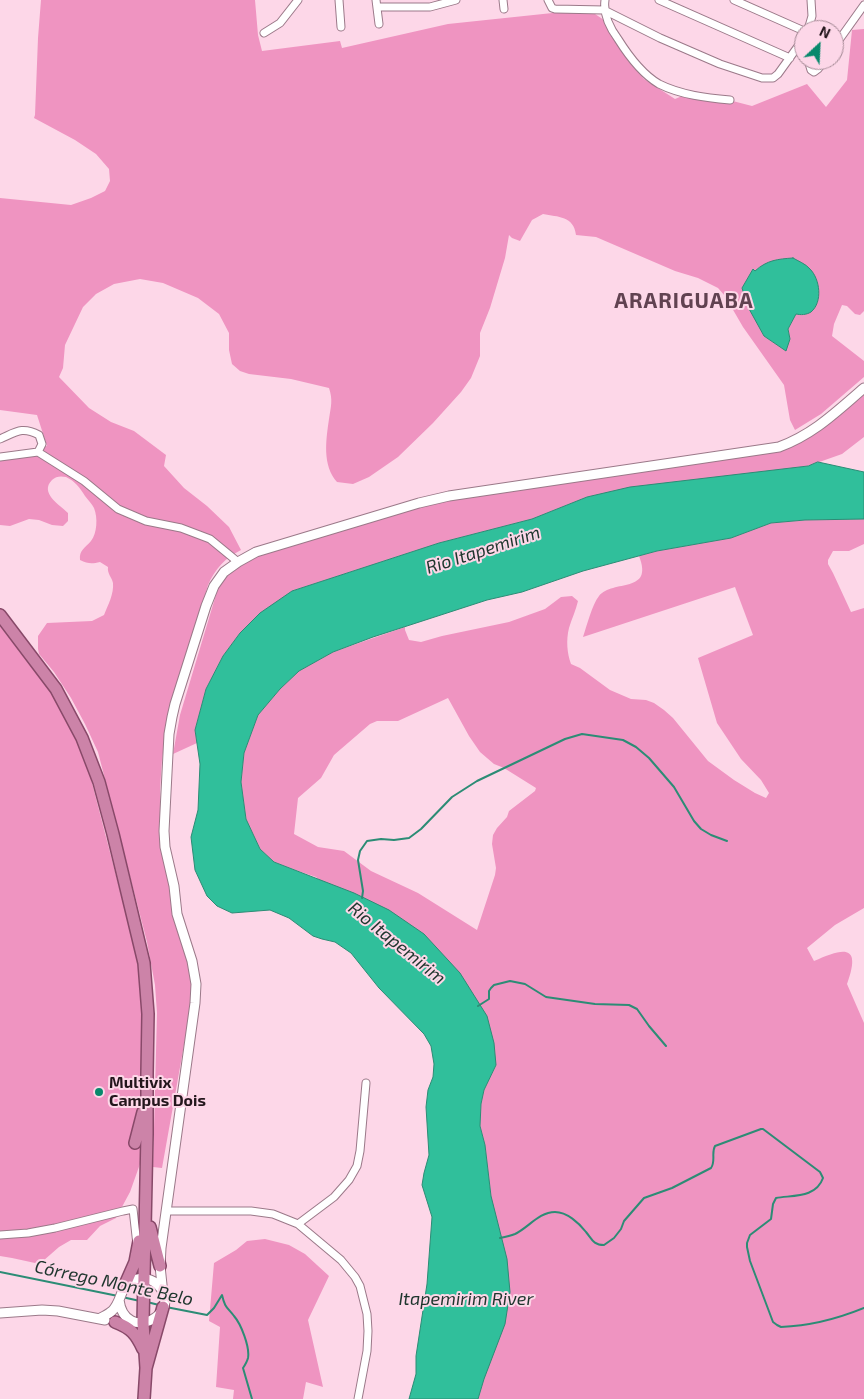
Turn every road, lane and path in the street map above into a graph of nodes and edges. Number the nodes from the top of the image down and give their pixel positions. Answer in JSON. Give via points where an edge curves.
{"nodes":[{"id":1,"x":287,"y":0,"type":"edge"},
{"id":2,"x":298,"y":0,"type":"edge"},
{"id":3,"x":339,"y":0,"type":"edge"},
{"id":4,"x":456,"y":0,"type":"edge"},
{"id":5,"x":503,"y":0,"type":"edge"},
{"id":6,"x":548,"y":0,"type":"edge"},
{"id":7,"x":605,"y":0,"type":"edge"},
{"id":8,"x":659,"y":0,"type":"edge"},
{"id":9,"x":734,"y":0,"type":"edge"},
{"id":10,"x":811,"y":0,"type":"edge"},
{"id":11,"x":429,"y":3,"type":"edge"},
{"id":12,"x":377,"y":4,"type":"edge"},
{"id":13,"x":864,"y":5,"type":"edge"},
{"id":14,"x":292,"y":8,"type":"junction"},
{"id":15,"x":504,"y":9,"type":"dead end"},
{"id":16,"x":604,"y":10,"type":"junction"},
{"id":17,"x":811,"y":20,"type":"edge"},
{"id":18,"x":379,"y":24,"type":"dead end"},
{"id":19,"x":341,"y":27,"type":"dead end"},
{"id":20,"x":794,"y":27,"type":"edge"},
{"id":21,"x":264,"y":33,"type":"dead end"},
{"id":22,"x":844,"y":33,"type":"edge"},
{"id":23,"x":794,"y":53,"type":"edge"},
{"id":24,"x":790,"y":58,"type":"junction"},
{"id":25,"x":730,"y":100,"type":"dead end"},
{"id":26,"x":864,"y":388,"type":"edge"},
{"id":27,"x":0,"y":439,"type":"edge"},
{"id":28,"x":38,"y":452,"type":"junction"},
{"id":29,"x":0,"y":458,"type":"edge"},
{"id":30,"x":238,"y":562,"type":"junction"},
{"id":31,"x":0,"y":615,"type":"edge"},
{"id":32,"x":366,"y":1083,"type":"dead end"},
{"id":33,"x":148,"y":1096,"type":"junction"},
{"id":34,"x":135,"y":1143,"type":"dead end"},
{"id":35,"x":145,"y":1208,"type":"junction"},
{"id":36,"x":166,"y":1211,"type":"junction"},
{"id":37,"x":298,"y":1224,"type":"junction"},
{"id":38,"x":0,"y":1235,"type":"edge"},
{"id":39,"x":137,"y":1254,"type":"junction"},
{"id":40,"x":159,"y":1257,"type":"junction"},
{"id":41,"x":144,"y":1273,"type":"junction"},
{"id":42,"x":124,"y":1287,"type":"junction"},
{"id":43,"x":163,"y":1294,"type":"junction"},
{"id":44,"x":120,"y":1300,"type":"junction"},
{"id":45,"x":163,"y":1308,"type":"junction"},
{"id":46,"x":0,"y":1313,"type":"edge"},
{"id":47,"x":99,"y":1319,"type":"junction"},
{"id":48,"x":115,"y":1322,"type":"junction"},
{"id":49,"x":141,"y":1323,"type":"junction"},
{"id":50,"x":146,"y":1356,"type":"junction"},
{"id":51,"x":146,"y":1368,"type":"junction"},
{"id":52,"x":144,"y":1399,"type":"edge"},
{"id":53,"x":358,"y":1399,"type":"edge"}],
"edges":[{"from":1,"to":14,"type":"street"},
{"from":2,"to":14,"type":"street"},
{"from":3,"to":19,"type":"street"},
{"from":4,"to":11,"type":"street"},
{"from":5,"to":15,"type":"street"},
{"from":6,"to":16,"type":"street","via":[[555,9]]},
{"from":7,"to":16,"type":"street"},
{"from":8,"to":24,"type":"street"},
{"from":9,"to":20,"type":"street"},
{"from":10,"to":17,"type":"street"},
{"from":11,"to":12,"type":"street"},
{"from":12,"to":18,"type":"street"},
{"from":13,"to":22,"type":"street"},
{"from":14,"to":21,"type":"street","via":[[280,24]]},
{"from":16,"to":24,"type":"street","via":[[720,64],[762,78],[774,78]]},
{"from":16,"to":25,"type":"street","via":[[611,29],[626,52],[658,83],[673,90]]},
{"from":23,"to":24,"type":"street"},
{"from":26,"to":30,"type":"street","via":[[816,428],[779,446],[449,496],[256,552]]},
{"from":27,"to":28,"type":"street","via":[[21,429],[31,431],[39,435],[42,444]]},
{"from":28,"to":29,"type":"street"},
{"from":28,"to":30,"type":"street","via":[[84,481],[118,509],[146,521],[181,528],[210,539]]},
{"from":30,"to":36,"type":"street","via":[[224,572],[214,586],[174,704],[169,734],[164,847],[177,914],[196,984]]},
{"from":31,"to":33,"type":"highway","via":[[56,689],[82,738],[99,782],[144,963]]},
{"from":32,"to":37,"type":"street","via":[[357,1166],[334,1197]]},
{"from":33,"to":34,"type":"highway"},
{"from":33,"to":35,"type":"highway"},
{"from":35,"to":39,"type":"highway"},
{"from":35,"to":40,"type":"highway"},
{"from":35,"to":41,"type":"highway"},
{"from":36,"to":37,"type":"street","via":[[252,1211],[273,1214]]},
{"from":36,"to":40,"type":"street"},
{"from":37,"to":53,"type":"street","via":[[341,1260],[360,1286],[368,1331]]},
{"from":38,"to":39,"type":"street","via":[[28,1233],[133,1209]]},
{"from":39,"to":42,"type":"highway"},
{"from":40,"to":41,"type":"street"},
{"from":40,"to":43,"type":"street"},
{"from":41,"to":42,"type":"street"},
{"from":41,"to":43,"type":"street"},
{"from":41,"to":49,"type":"highway"},
{"from":42,"to":44,"type":"street"},
{"from":43,"to":45,"type":"street"},
{"from":44,"to":47,"type":"street","via":[[112,1311]]},
{"from":44,"to":49,"type":"street","via":[[124,1314]]},
{"from":45,"to":49,"type":"street","via":[[157,1317]]},
{"from":45,"to":51,"type":"highway"},
{"from":46,"to":47,"type":"street","via":[[42,1310]]},
{"from":47,"to":48,"type":"street"},
{"from":48,"to":49,"type":"street"},
{"from":48,"to":50,"type":"highway","via":[[134,1333]]},
{"from":49,"to":50,"type":"highway"},
{"from":50,"to":51,"type":"highway"},
{"from":51,"to":52,"type":"highway"}]}
